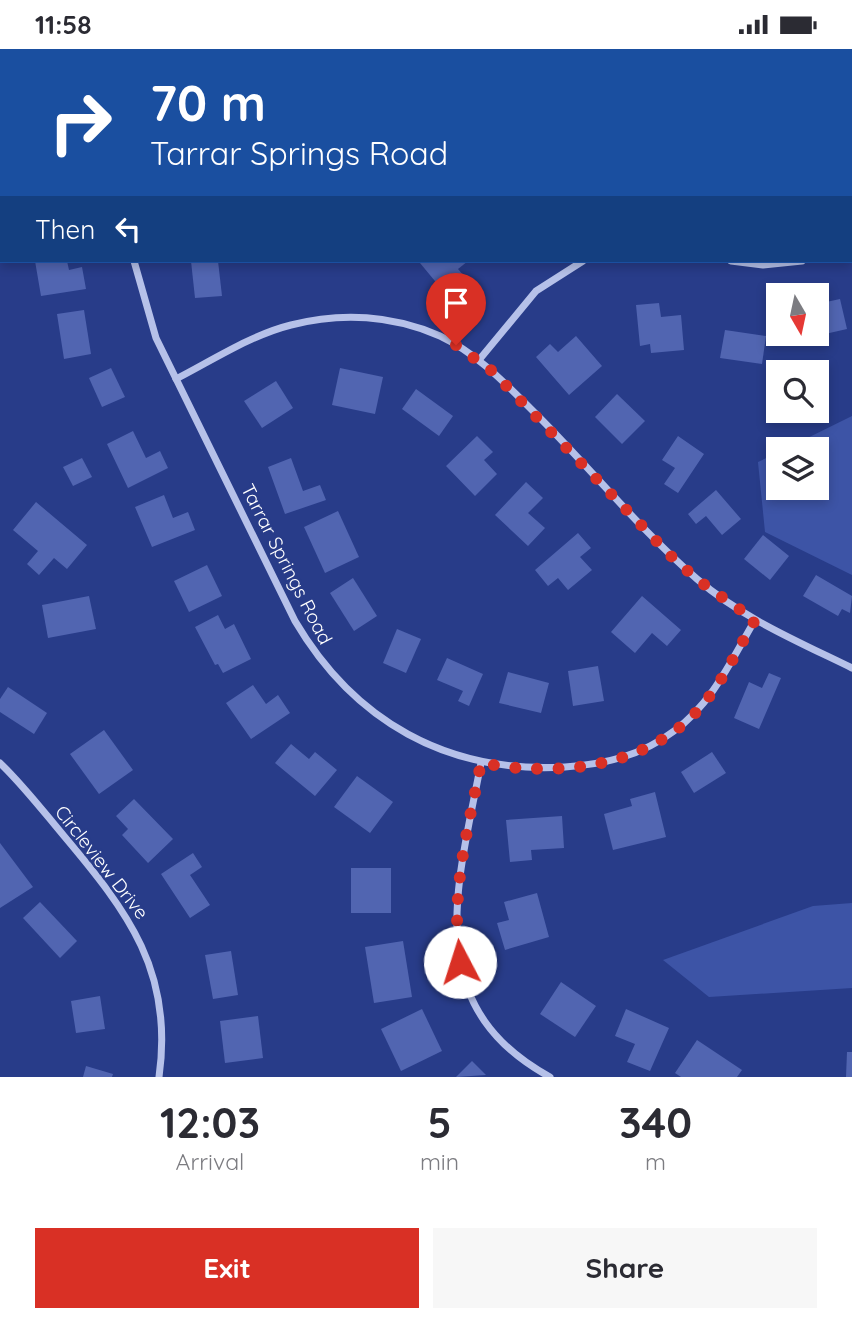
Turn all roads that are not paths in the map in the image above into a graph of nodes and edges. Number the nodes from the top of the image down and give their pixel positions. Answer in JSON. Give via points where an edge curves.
{"nodes":[{"id":1,"x":135,"y":263,"type":"edge"},
{"id":2,"x":580,"y":263,"type":"edge"},
{"id":3,"x":747,"y":263,"type":"edge"},
{"id":4,"x":782,"y":263,"type":"edge"},
{"id":5,"x":479,"y":360,"type":"junction"},
{"id":6,"x":176,"y":379,"type":"junction"},
{"id":7,"x":755,"y":620,"type":"junction"},
{"id":8,"x":852,"y":668,"type":"edge"},
{"id":9,"x":0,"y":763,"type":"edge"},
{"id":10,"x":481,"y":763,"type":"junction"},
{"id":11,"x":159,"y":1077,"type":"edge"},
{"id":12,"x":550,"y":1077,"type":"edge"}],
"edges":[{"from":1,"to":6,"type":"street","name":"Tarrar Springs Road","via":[[148,316]]},
{"from":2,"to":5,"type":"street","via":[[536,291]]},
{"from":3,"to":4,"type":"street"},
{"from":5,"to":6,"type":"street","via":[[440,336],[408,324],[356,316],[322,318],[256,338]]},
{"from":5,"to":7,"type":"street","via":[[561,438],[671,556]]},
{"from":6,"to":10,"type":"street","name":"Tarrar Springs Road","via":[[314,653],[337,682],[379,717],[422,741]]},
{"from":7,"to":8,"type":"street"},
{"from":7,"to":10,"type":"street","name":"Tarrar Springs Road","via":[[702,705],[676,731],[644,750],[590,765],[536,769]]},
{"from":9,"to":11,"type":"street","name":"Circleview Drive","via":[[136,930],[161,1010]]},
{"from":10,"to":12,"type":"street","via":[[459,875],[460,962],[486,1026],[509,1050]]}]}
